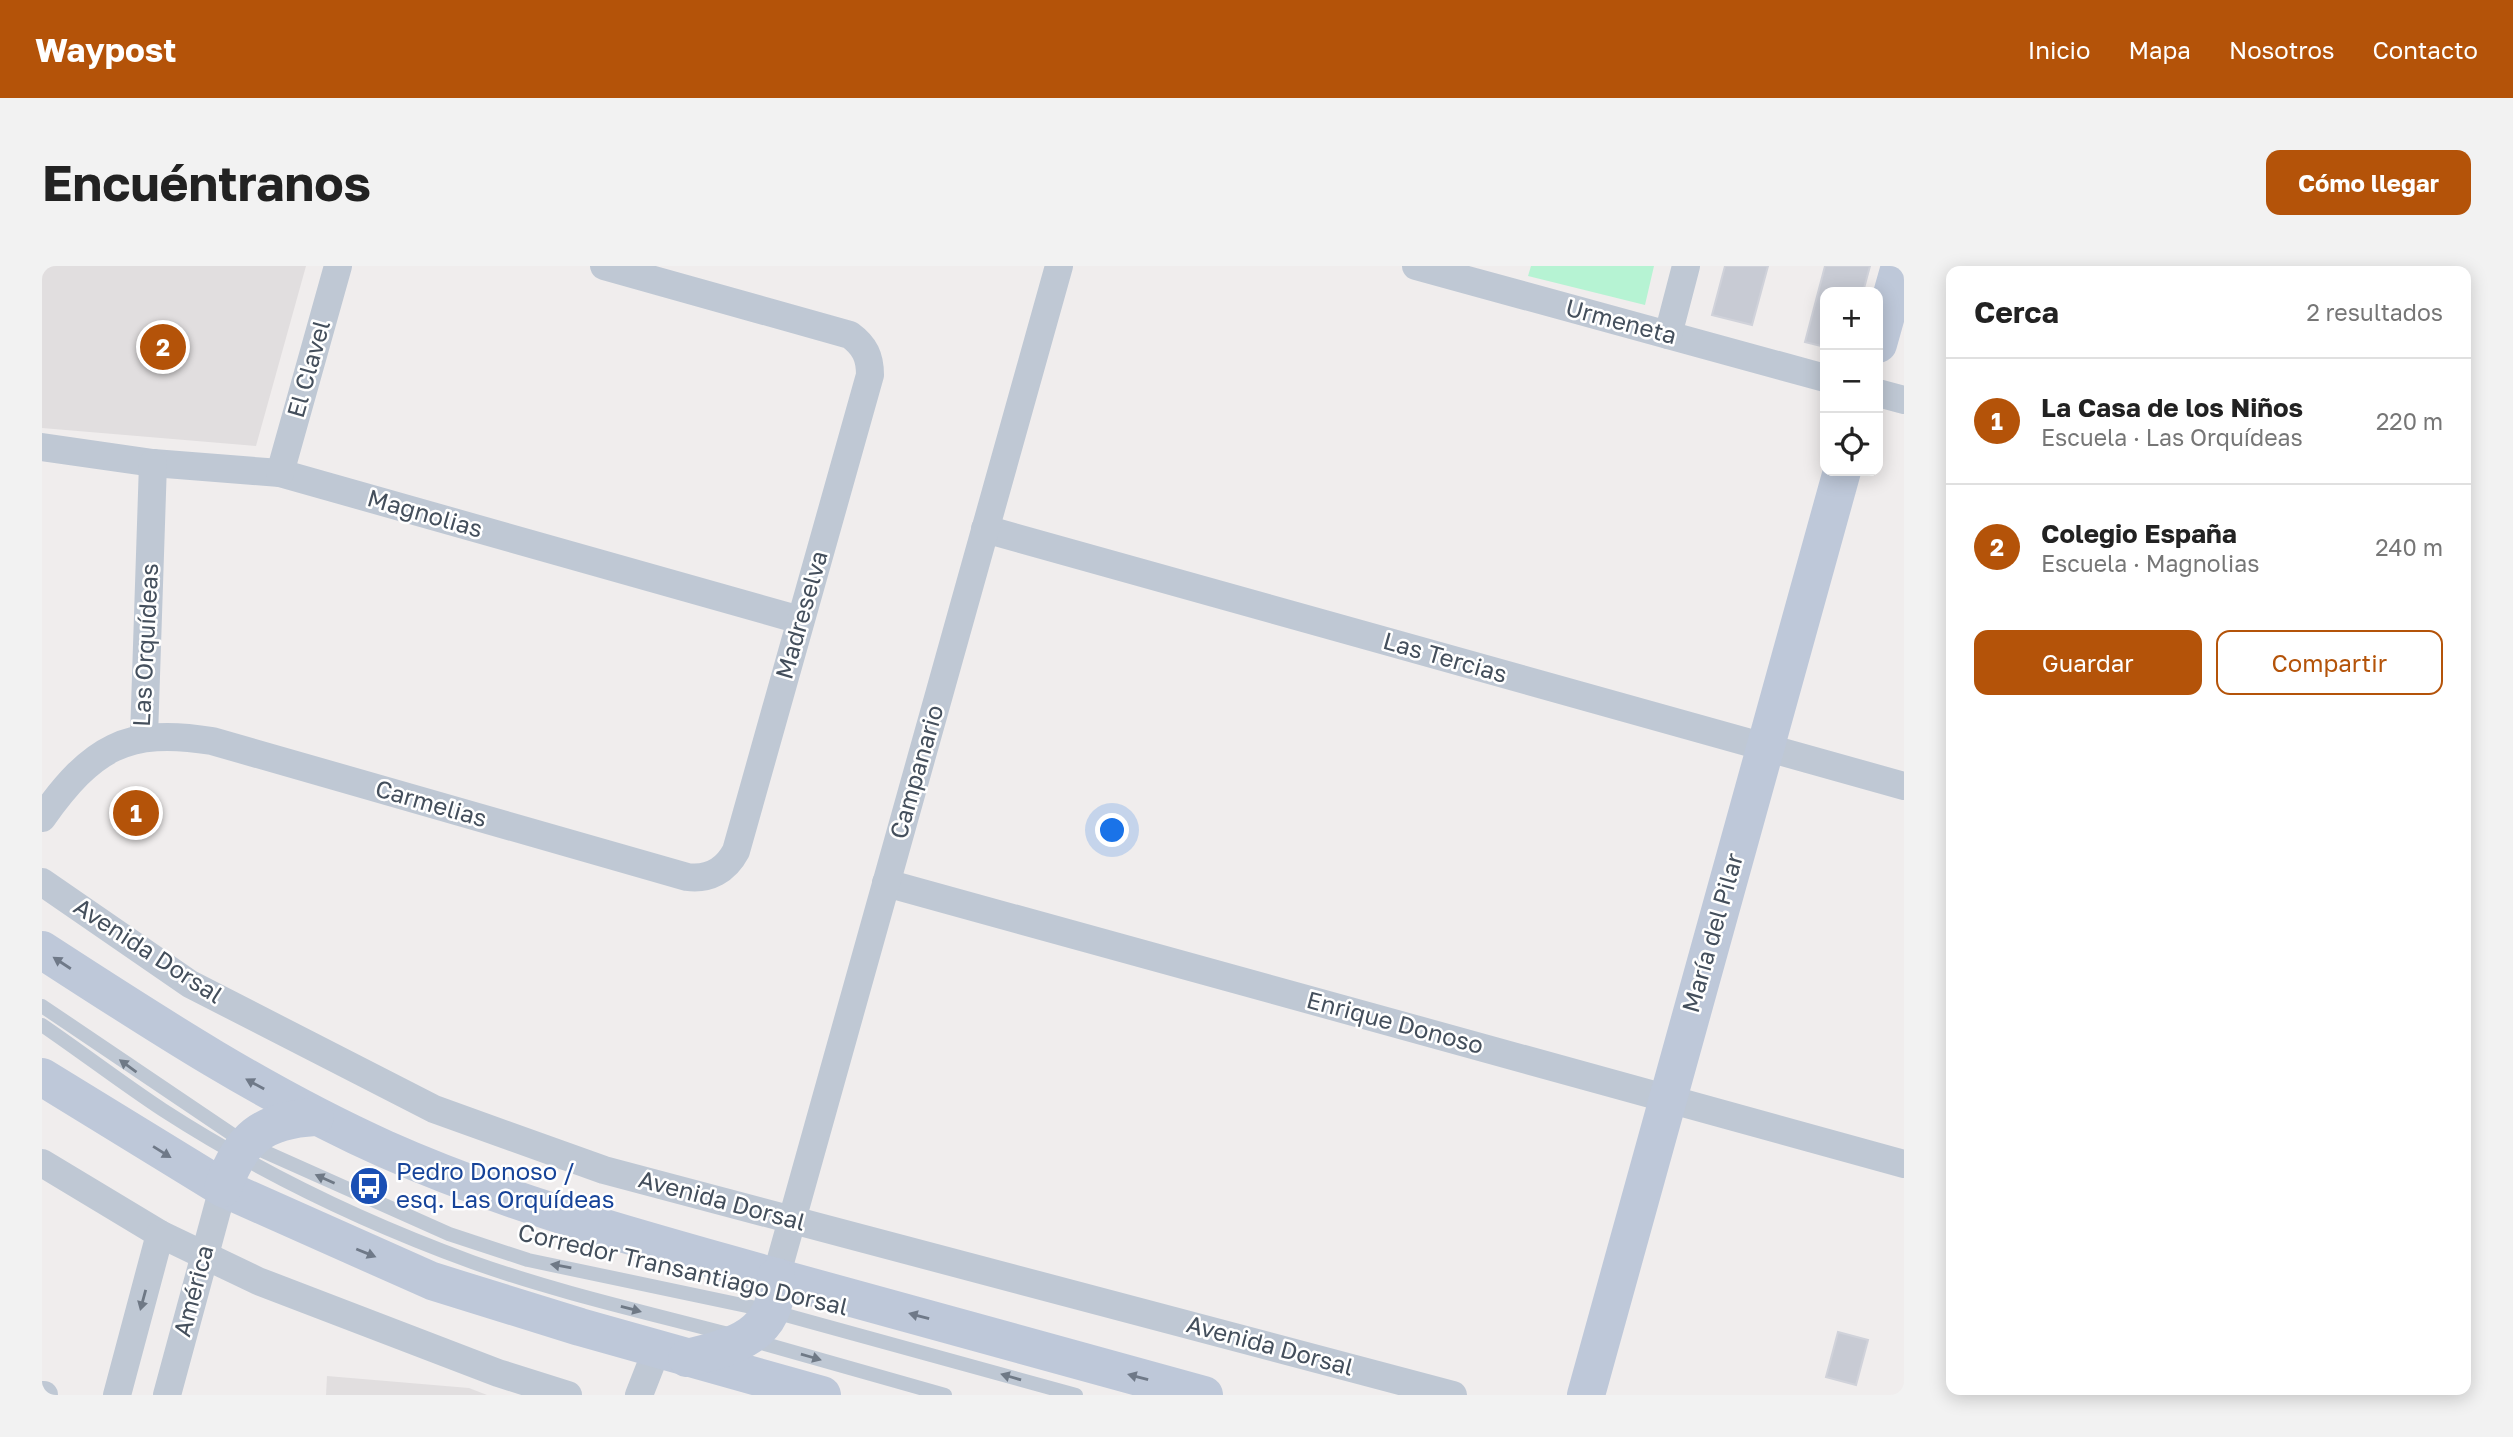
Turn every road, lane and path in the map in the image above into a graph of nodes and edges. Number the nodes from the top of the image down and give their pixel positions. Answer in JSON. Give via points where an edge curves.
{"nodes":[{"id":1,"x":338,"y":266,"type":"edge"},
{"id":2,"x":604,"y":266,"type":"edge"},
{"id":3,"x":1059,"y":266,"type":"edge"},
{"id":4,"x":1416,"y":266,"type":"edge"},
{"id":5,"x":1686,"y":266,"type":"edge"},
{"id":6,"x":1900,"y":266,"type":"edge"},
{"id":7,"x":1496,"y":276,"type":"edge"},
{"id":8,"x":1883,"y":326,"type":"edge"},
{"id":9,"x":1668,"y":335,"type":"junction"},
{"id":10,"x":1820,"y":377,"type":"edge"},
{"id":11,"x":1883,"y":394,"type":"edge"},
{"id":12,"x":1904,"y":400,"type":"edge"},
{"id":13,"x":42,"y":447,"type":"edge"},
{"id":14,"x":153,"y":463,"type":"junction"},
{"id":15,"x":280,"y":473,"type":"junction"},
{"id":16,"x":1841,"y":476,"type":"edge"},
{"id":17,"x":985,"y":530,"type":"junction"},
{"id":18,"x":800,"y":620,"type":"junction"},
{"id":19,"x":144,"y":737,"type":"junction"},
{"id":20,"x":1765,"y":747,"type":"junction"},
{"id":21,"x":1904,"y":786,"type":"edge"},
{"id":22,"x":42,"y":818,"type":"edge"},
{"id":23,"x":717,"y":873,"type":"joint"},
{"id":24,"x":42,"y":882,"type":"edge"},
{"id":25,"x":886,"y":883,"type":"junction"},
{"id":26,"x":42,"y":950,"type":"edge"},
{"id":27,"x":42,"y":1006,"type":"edge"},
{"id":28,"x":42,"y":1025,"type":"edge"},
{"id":29,"x":42,"y":1077,"type":"edge"},
{"id":30,"x":1667,"y":1098,"type":"junction"},
{"id":31,"x":315,"y":1116,"type":"junction"},
{"id":32,"x":235,"y":1161,"type":"junction"},
{"id":33,"x":42,"y":1163,"type":"edge"},
{"id":34,"x":1904,"y":1164,"type":"edge"},
{"id":35,"x":792,"y":1219,"type":"junction"},
{"id":36,"x":160,"y":1234,"type":"junction"},
{"id":37,"x":203,"y":1256,"type":"junction"},
{"id":38,"x":773,"y":1294,"type":"junction"},
{"id":39,"x":746,"y":1338,"type":"junction"},
{"id":40,"x":672,"y":1354,"type":"junction"},
{"id":41,"x":117,"y":1395,"type":"edge"},
{"id":42,"x":167,"y":1395,"type":"edge"},
{"id":43,"x":568,"y":1395,"type":"edge"},
{"id":44,"x":639,"y":1395,"type":"edge"},
{"id":45,"x":822,"y":1395,"type":"edge"},
{"id":46,"x":945,"y":1395,"type":"edge"},
{"id":47,"x":1076,"y":1395,"type":"edge"},
{"id":48,"x":1204,"y":1395,"type":"edge"},
{"id":49,"x":1453,"y":1395,"type":"edge"},
{"id":50,"x":1586,"y":1395,"type":"edge"}],
"edges":[{"from":1,"to":15,"type":"street","name":"El Clavel"},
{"from":2,"to":18,"type":"street","name":"Madreselva","via":[[850,335],[866,351],[870,375]]},
{"from":3,"to":17,"type":"street","name":"Campanario"},
{"from":4,"to":7,"type":"street","name":"Urmeneta"},
{"from":5,"to":9,"type":"street"},
{"from":6,"to":8,"type":"main road"},
{"from":7,"to":9,"type":"street","name":"Urmeneta"},
{"from":9,"to":10,"type":"street","name":"Urmeneta"},
{"from":11,"to":12,"type":"street"},
{"from":13,"to":14,"type":"street","name":"Magnolias"},
{"from":14,"to":15,"type":"street","name":"Magnolias"},
{"from":14,"to":19,"type":"street","name":"Las Orquídeas"},
{"from":15,"to":18,"type":"street","name":"Magnolias"},
{"from":16,"to":20,"type":"main road","name":"María del Pilar"},
{"from":17,"to":20,"type":"street","name":"Las Tercias"},
{"from":17,"to":25,"type":"street","name":"Campanario"},
{"from":18,"to":23,"type":"street","name":"Madreselva","via":[[736,851]]},
{"from":19,"to":22,"type":"street","name":"Las Orquídeas","via":[[85,766]]},
{"from":19,"to":23,"type":"street","name":"Carmelias","via":[[164,734],[212,741],[687,877]]},
{"from":20,"to":21,"type":"street","name":"Las Tercias"},
{"from":20,"to":30,"type":"main road","name":"María del Pilar"},
{"from":24,"to":35,"type":"street","name":"Avenida Dorsal","via":[[190,984],[434,1109],[604,1170]]},
{"from":25,"to":30,"type":"street","name":"Enrique Donoso"},
{"from":25,"to":35,"type":"street","name":"Campanario"},
{"from":31,"to":26,"type":"main road","one_way":true,"via":[[214,1060]]},
{"from":32,"to":27,"type":"lane","name":"Corredor Transantiago Dorsal","one_way":true},
{"from":28,"to":32,"type":"lane","name":"Corredor Transantiago Dorsal"},
{"from":29,"to":32,"type":"main road","one_way":true},
{"from":30,"to":34,"type":"street","name":"Enrique Donoso"},
{"from":30,"to":50,"type":"main road","name":"María del Pilar"},
{"from":31,"to":32,"type":"main road","via":[[289,1118],[265,1127]]},
{"from":31,"to":38,"type":"main road","via":[[521,1202]]},
{"from":32,"to":37,"type":"street","name":"América"},
{"from":38,"to":32,"type":"lane","name":"Corredor Transantiago Dorsal","one_way":true,"via":[[528,1261]]},
{"from":32,"to":39,"type":"lane","name":"Corredor Transantiago Dorsal","one_way":true,"via":[[472,1262],[553,1289]]},
{"from":32,"to":40,"type":"main road","one_way":true,"via":[[432,1281]]},
{"from":33,"to":36,"type":"street"},
{"from":35,"to":38,"type":"street","name":"Campanario"},
{"from":35,"to":49,"type":"street","name":"Avenida Dorsal"},
{"from":36,"to":37,"type":"street"},
{"from":36,"to":41,"type":"street","name":"América","one_way":true},
{"from":37,"to":42,"type":"street","name":"América"},
{"from":37,"to":43,"type":"street","via":[[472,1363]]},
{"from":38,"to":39,"type":"main road","via":[[765,1323]]},
{"from":47,"to":38,"type":"lane","name":"Corredor Transantiago Dorsal","one_way":true},
{"from":48,"to":38,"type":"main road","one_way":true},
{"from":39,"to":40,"type":"main road","via":[[733,1346]]},
{"from":39,"to":46,"type":"lane","name":"Corredor Transantiago Dorsal","one_way":true},
{"from":40,"to":44,"type":"street"},
{"from":40,"to":45,"type":"main road"}]}
